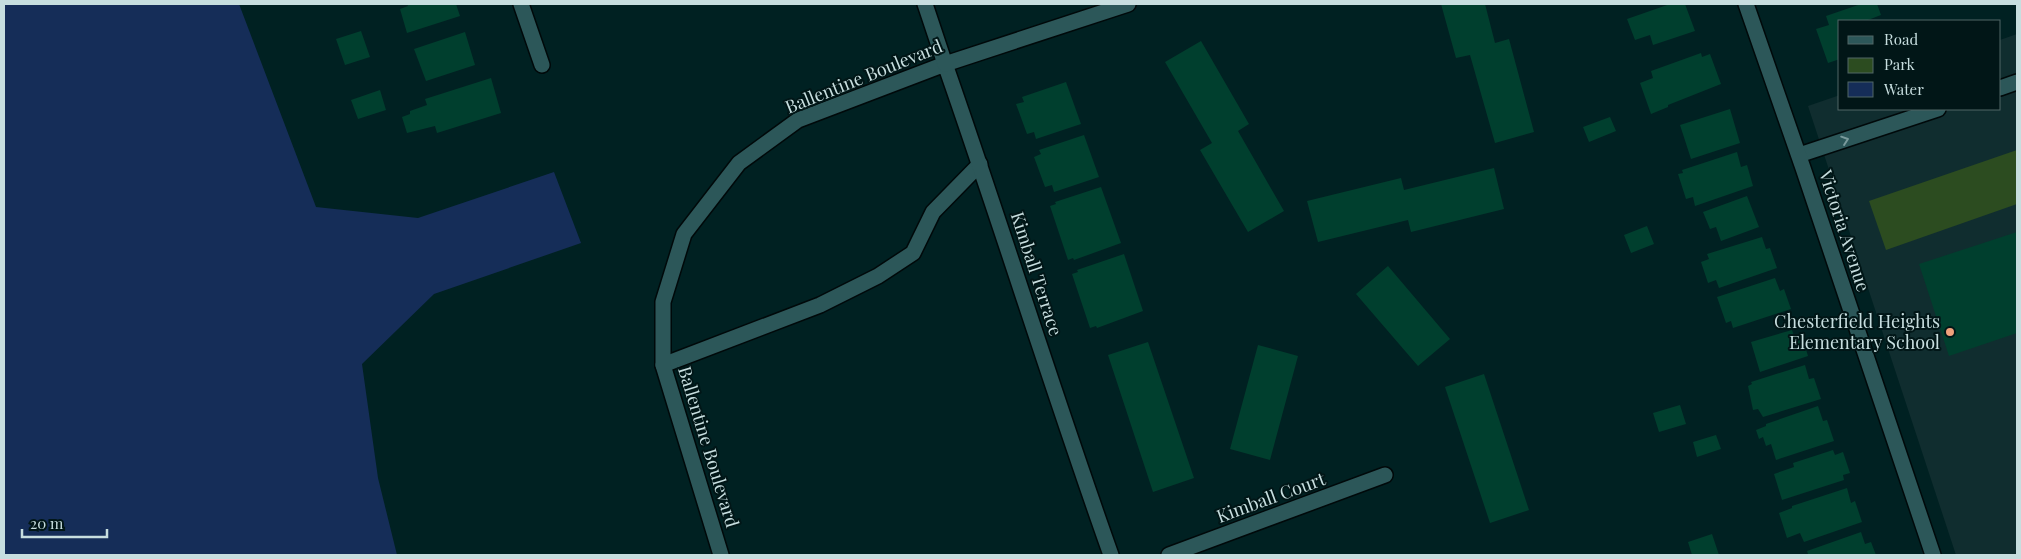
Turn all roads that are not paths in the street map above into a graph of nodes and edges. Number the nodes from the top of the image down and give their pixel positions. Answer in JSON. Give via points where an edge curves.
{"nodes":[{"id":1,"x":521,"y":4,"type":"edge"},
{"id":2,"x":924,"y":4,"type":"edge"},
{"id":3,"x":1128,"y":4,"type":"edge"},
{"id":4,"x":1746,"y":4,"type":"edge"},
{"id":5,"x":945,"y":64,"type":"junction"},
{"id":6,"x":542,"y":66,"type":"dead end"},
{"id":7,"x":2017,"y":82,"type":"edge"},
{"id":8,"x":2001,"y":88,"type":"edge"},
{"id":9,"x":1935,"y":110,"type":"edge"},
{"id":10,"x":1799,"y":155,"type":"junction"},
{"id":11,"x":980,"y":164,"type":"junction"},
{"id":12,"x":663,"y":365,"type":"junction"},
{"id":13,"x":1385,"y":475,"type":"dead end"},
{"id":14,"x":721,"y":555,"type":"edge"},
{"id":15,"x":1111,"y":555,"type":"edge"},
{"id":16,"x":1169,"y":555,"type":"edge"},
{"id":17,"x":1933,"y":555,"type":"edge"}],
"edges":[{"from":1,"to":6,"type":"street"},
{"from":2,"to":5,"type":"street","name":"Kimball Terrace"},
{"from":3,"to":5,"type":"street","name":"Ballentine Boulevard"},
{"from":4,"to":10,"type":"street","name":"Victoria Avenue"},
{"from":5,"to":11,"type":"street","name":"Kimball Terrace"},
{"from":5,"to":12,"type":"street","name":"Ballentine Boulevard","via":[[798,120],[740,162],[684,234],[663,302]]},
{"from":7,"to":8,"type":"street"},
{"from":10,"to":9,"type":"street","one_way":true},
{"from":10,"to":17,"type":"street","name":"Victoria Avenue"},
{"from":11,"to":12,"type":"street","via":[[933,212],[913,253],[878,276],[820,305]]},
{"from":11,"to":15,"type":"street","name":"Kimball Terrace"},
{"from":12,"to":14,"type":"street","name":"Ballentine Boulevard"},
{"from":13,"to":16,"type":"street","name":"Kimball Court"}]}
